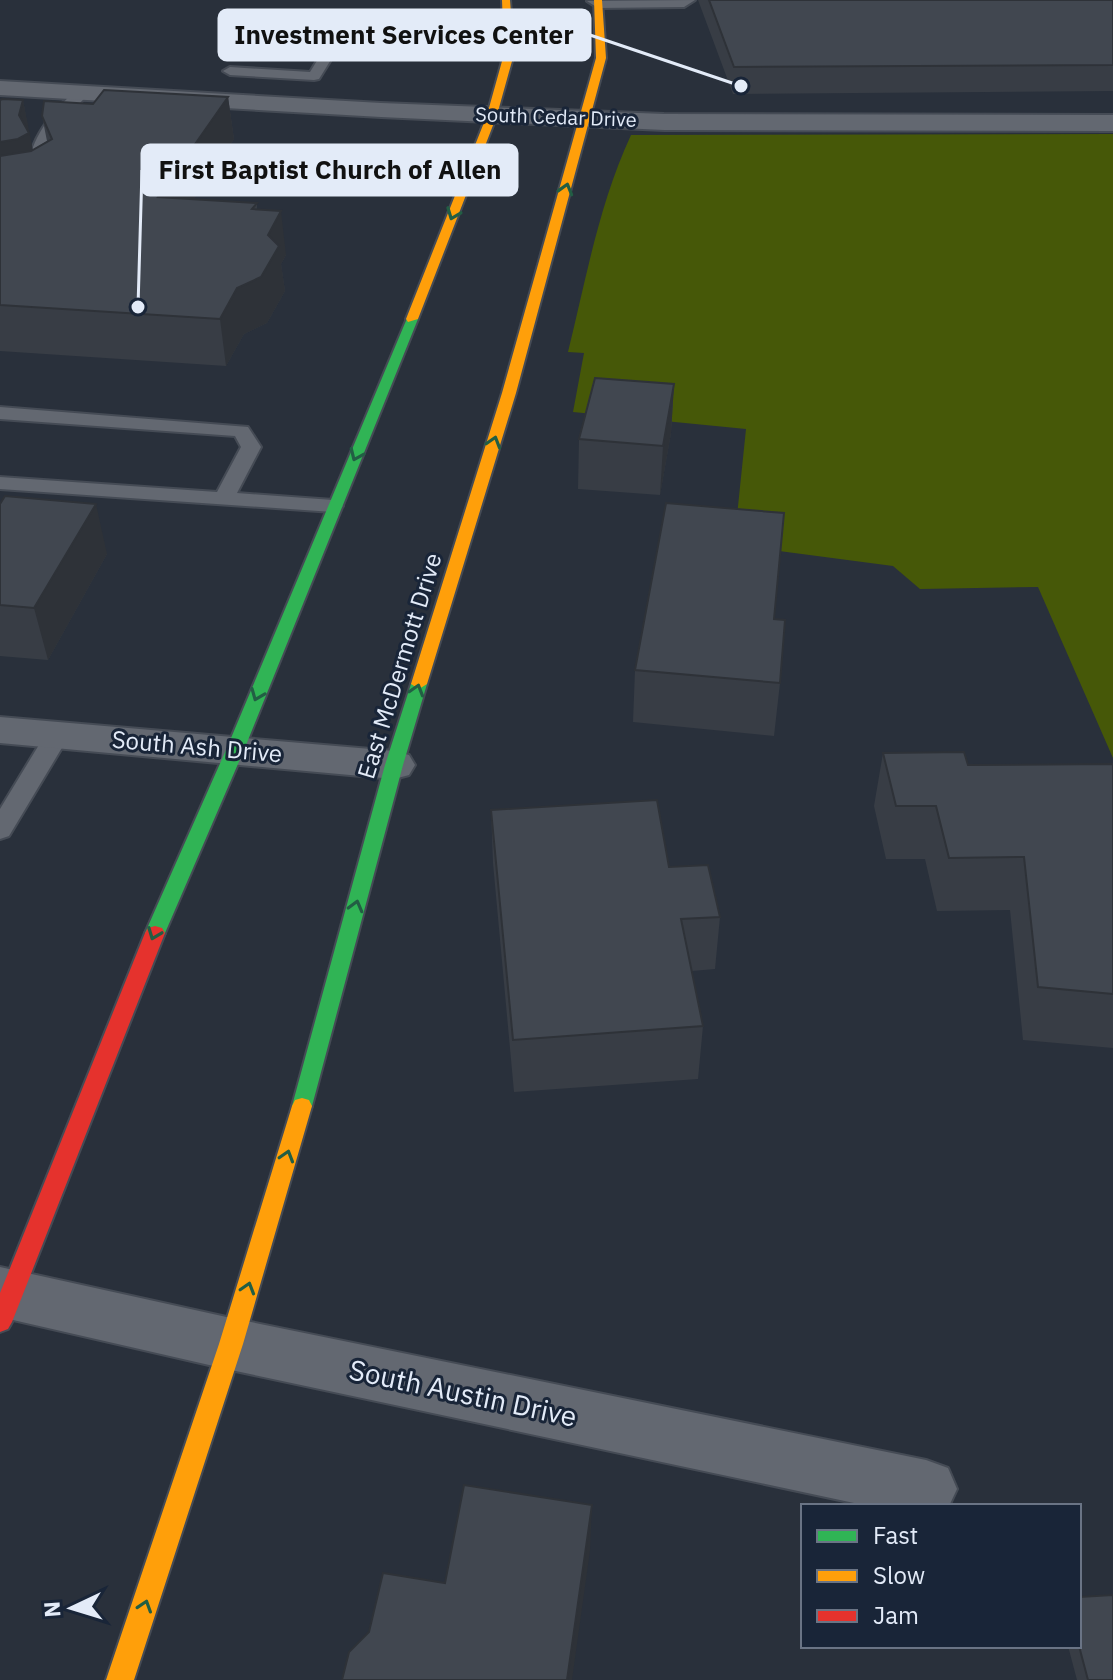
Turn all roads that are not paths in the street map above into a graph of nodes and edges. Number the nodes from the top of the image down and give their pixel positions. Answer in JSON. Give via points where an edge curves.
{"nodes":[{"id":1,"x":427,"y":0,"type":"edge"},
{"id":2,"x":598,"y":0,"type":"edge"},
{"id":3,"x":684,"y":0,"type":"edge"},
{"id":4,"x":506,"y":8,"type":"edge"},
{"id":5,"x":425,"y":16,"type":"junction"},
{"id":6,"x":230,"y":71,"type":"dead end"},
{"id":7,"x":0,"y":88,"type":"edge"},
{"id":8,"x":83,"y":92,"type":"junction"},
{"id":9,"x":492,"y":115,"type":"junction"},
{"id":10,"x":586,"y":118,"type":"junction"},
{"id":11,"x":56,"y":120,"type":"junction"},
{"id":12,"x":1113,"y":123,"type":"edge"},
{"id":13,"x":26,"y":126,"type":"edge"},
{"id":14,"x":0,"y":193,"type":"edge"},
{"id":15,"x":0,"y":413,"type":"edge"},
{"id":16,"x":0,"y":483,"type":"edge"},
{"id":17,"x":224,"y":498,"type":"junction"},
{"id":18,"x":333,"y":506,"type":"junction"},
{"id":19,"x":0,"y":730,"type":"edge"},
{"id":20,"x":57,"y":736,"type":"junction"},
{"id":21,"x":235,"y":750,"type":"junction"},
{"id":22,"x":394,"y":765,"type":"junction"},
{"id":23,"x":0,"y":830,"type":"edge"},
{"id":24,"x":4,"y":1303,"type":"edge"},
{"id":25,"x":231,"y":1344,"type":"junction"},
{"id":26,"x":926,"y":1489,"type":"dead end"},
{"id":27,"x":120,"y":1680,"type":"edge"}],
"edges":[{"from":1,"to":5,"type":"lane"},
{"from":2,"to":3,"type":"street"},
{"from":2,"to":10,"type":"main road","name":"East McDermott Drive","via":[[601,58]]},
{"from":4,"to":5,"type":"lane"},
{"from":4,"to":9,"type":"main road","via":[[509,54]]},
{"from":5,"to":6,"type":"lane","via":[[351,17],[314,76]]},
{"from":7,"to":8,"type":"street","name":"South Cedar Drive"},
{"from":8,"to":9,"type":"street","name":"South Cedar Drive"},
{"from":8,"to":11,"type":"lane"},
{"from":9,"to":10,"type":"street","name":"South Cedar Drive"},
{"from":9,"to":18,"type":"main road","one_way":true,"via":[[386,387]]},
{"from":10,"to":12,"type":"street","name":"South Cedar Drive"},
{"from":22,"to":10,"type":"main road","name":"East McDermott Drive","one_way":true,"via":[[509,393]]},
{"from":11,"to":13,"type":"lane"},
{"from":11,"to":14,"type":"lane","via":[[39,149],[39,160],[51,179],[32,189]]},
{"from":15,"to":17,"type":"lane","via":[[241,431],[251,447]]},
{"from":16,"to":17,"type":"lane"},
{"from":17,"to":18,"type":"lane"},
{"from":18,"to":21,"type":"main road","one_way":true},
{"from":19,"to":20,"type":"street","name":"South Ash Drive"},
{"from":20,"to":21,"type":"street","name":"South Ash Drive"},
{"from":20,"to":23,"type":"lane"},
{"from":21,"to":22,"type":"street","name":"South Ash Drive"},
{"from":21,"to":24,"type":"main road","one_way":true,"via":[[165,907]]},
{"from":25,"to":22,"type":"main road","name":"East McDermott Drive","one_way":true,"via":[[295,1133]]},
{"from":24,"to":25,"type":"street","name":"South Austin Drive"},
{"from":25,"to":26,"type":"street","name":"South Austin Drive"},
{"from":27,"to":25,"type":"main road","name":"East McDermott Drive","one_way":true}]}
